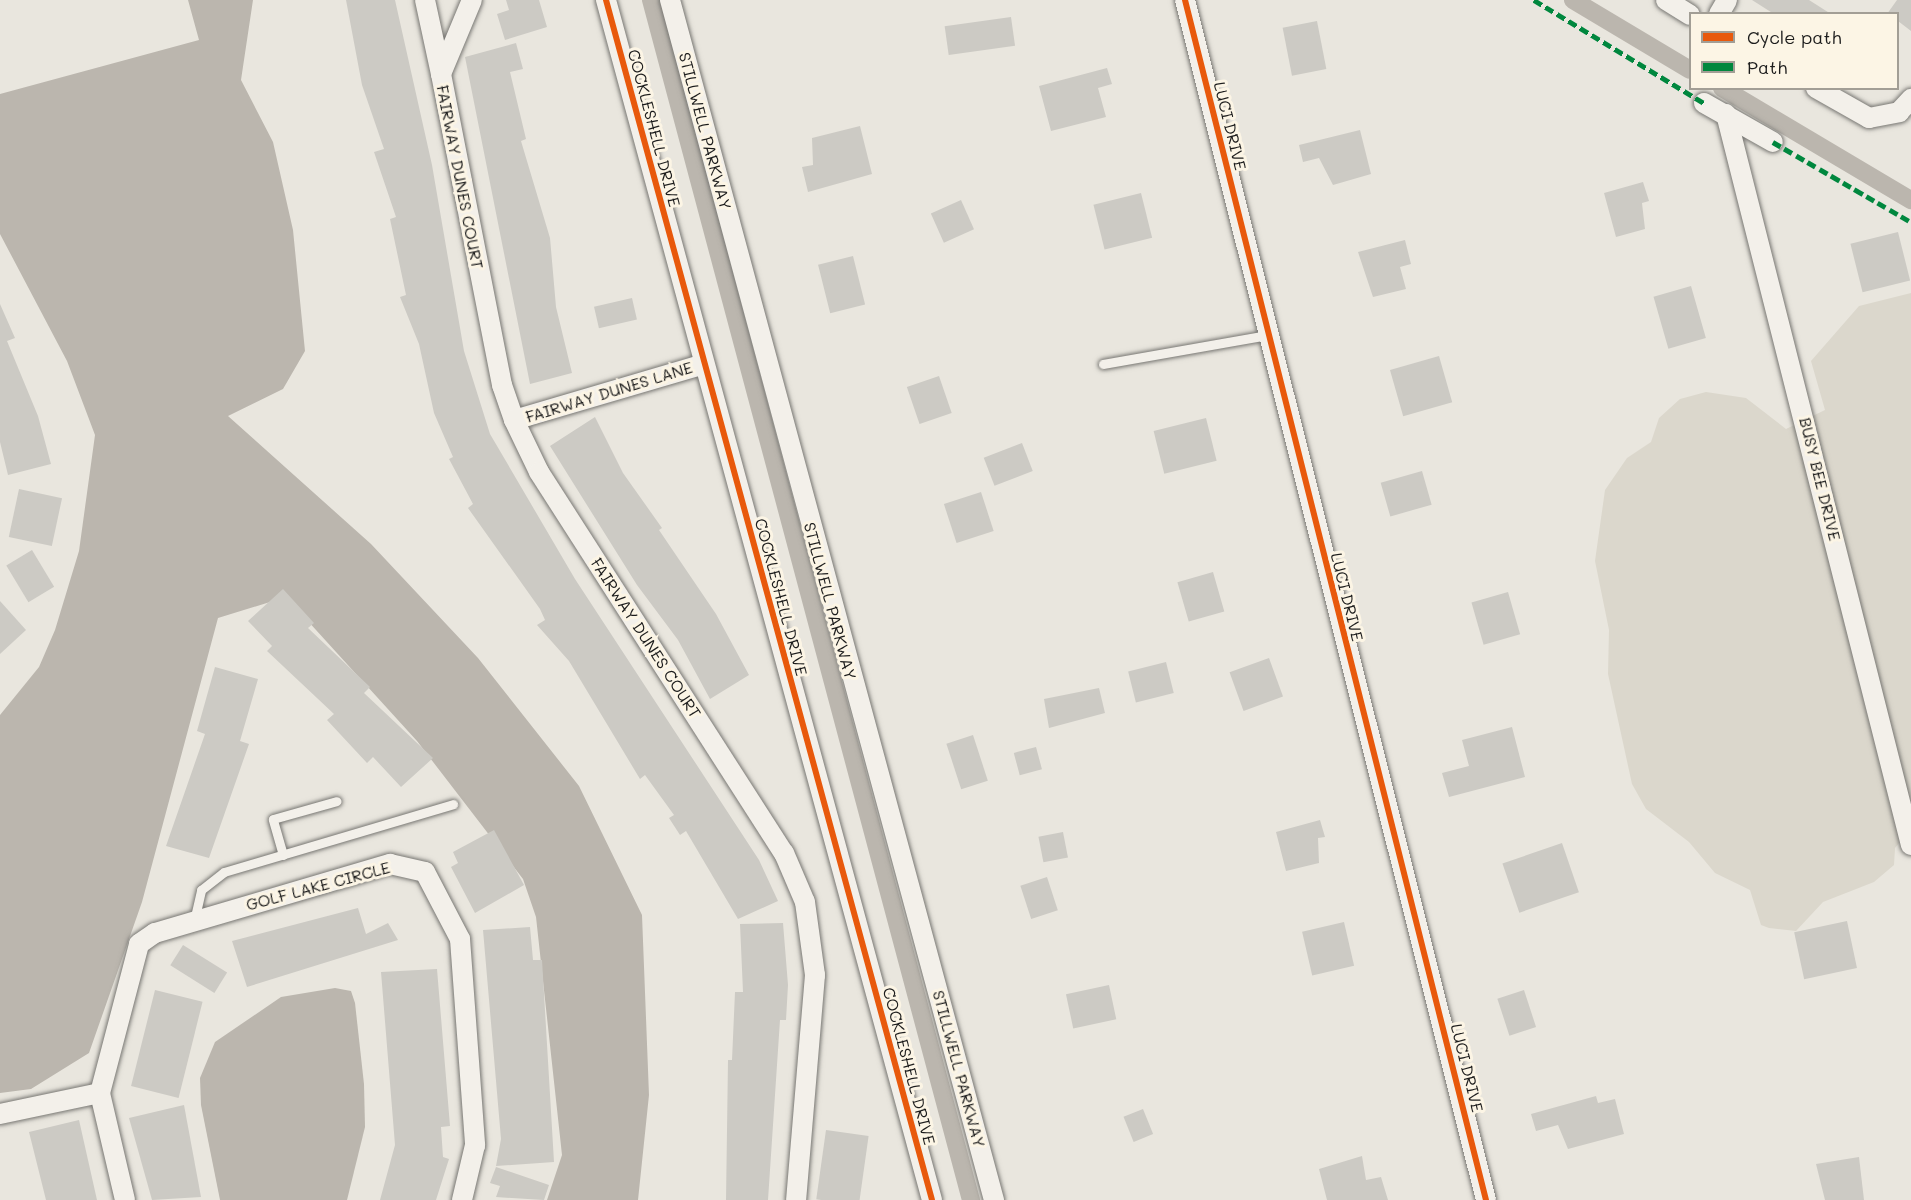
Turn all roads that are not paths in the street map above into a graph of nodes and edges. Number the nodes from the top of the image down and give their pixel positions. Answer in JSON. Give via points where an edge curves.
{"nodes":[{"id":1,"x":425,"y":0,"type":"edge"},
{"id":2,"x":472,"y":0,"type":"edge"},
{"id":3,"x":606,"y":0,"type":"edge"},
{"id":4,"x":670,"y":0,"type":"edge"},
{"id":5,"x":1185,"y":0,"type":"edge"},
{"id":6,"x":1666,"y":0,"type":"edge"},
{"id":7,"x":1689,"y":14,"type":"edge"},
{"id":8,"x":441,"y":74,"type":"junction"},
{"id":9,"x":1820,"y":90,"type":"edge"},
{"id":10,"x":1911,"y":99,"type":"edge"},
{"id":11,"x":1704,"y":103,"type":"dead end"},
{"id":12,"x":1726,"y":114,"type":"junction"},
{"id":13,"x":1773,"y":142,"type":"dead end"},
{"id":14,"x":1267,"y":335,"type":"junction"},
{"id":15,"x":1103,"y":363,"type":"dead end"},
{"id":16,"x":704,"y":364,"type":"junction"},
{"id":17,"x":514,"y":420,"type":"junction"},
{"id":18,"x":337,"y":801,"type":"dead end"},
{"id":19,"x":453,"y":804,"type":"dead end"},
{"id":20,"x":1911,"y":845,"type":"edge"},
{"id":21,"x":283,"y":855,"type":"junction"},
{"id":22,"x":194,"y":921,"type":"junction"},
{"id":23,"x":100,"y":1093,"type":"junction"},
{"id":24,"x":0,"y":1114,"type":"edge"},
{"id":25,"x":125,"y":1200,"type":"edge"},
{"id":26,"x":462,"y":1200,"type":"edge"},
{"id":27,"x":796,"y":1200,"type":"edge"},
{"id":28,"x":932,"y":1200,"type":"edge"},
{"id":29,"x":994,"y":1200,"type":"edge"},
{"id":30,"x":1486,"y":1200,"type":"edge"}],
"edges":[{"from":1,"to":8,"type":"street","name":"FAIRWAY DUNES COURT"},
{"from":2,"to":8,"type":"street","name":"FAIRWAY DUNES COURT"},
{"from":3,"to":16,"type":"street","name":"COCKLESHELL DRIVE"},
{"from":4,"to":29,"type":"street","name":"STILLWELL PARKWAY"},
{"from":5,"to":14,"type":"street","name":"LUCI DRIVE"},
{"from":6,"to":7,"type":"street"},
{"from":8,"to":17,"type":"street","name":"FAIRWAY DUNES COURT","via":[[483,298]]},
{"from":9,"to":10,"type":"street","via":[[1869,118],[1899,112]]},
{"from":11,"to":12,"type":"street"},
{"from":12,"to":13,"type":"street"},
{"from":12,"to":20,"type":"street","name":"BUSY BEE DRIVE"},
{"from":14,"to":15,"type":"lane"},
{"from":14,"to":30,"type":"street","name":"LUCI DRIVE"},
{"from":16,"to":17,"type":"street","name":"FAIRWAY DUNES LANE"},
{"from":16,"to":28,"type":"street","name":"COCKLESHELL DRIVE"},
{"from":17,"to":27,"type":"street","name":"FAIRWAY DUNES COURT","via":[[539,472],[799,885],[815,975]]},
{"from":18,"to":21,"type":"lane","via":[[273,819]]},
{"from":19,"to":21,"type":"lane"},
{"from":21,"to":22,"type":"lane","via":[[208,880],[196,901]]},
{"from":22,"to":23,"type":"street","name":"GOLF LAKE CIRCLE","via":[[139,944]]},
{"from":22,"to":26,"type":"street","name":"GOLF LAKE CIRCLE","via":[[390,864],[409,864],[425,873],[454,920],[461,949],[475,1145]]},
{"from":23,"to":24,"type":"street"},
{"from":23,"to":25,"type":"street","name":"GOLF LAKE CIRCLE"}]}
